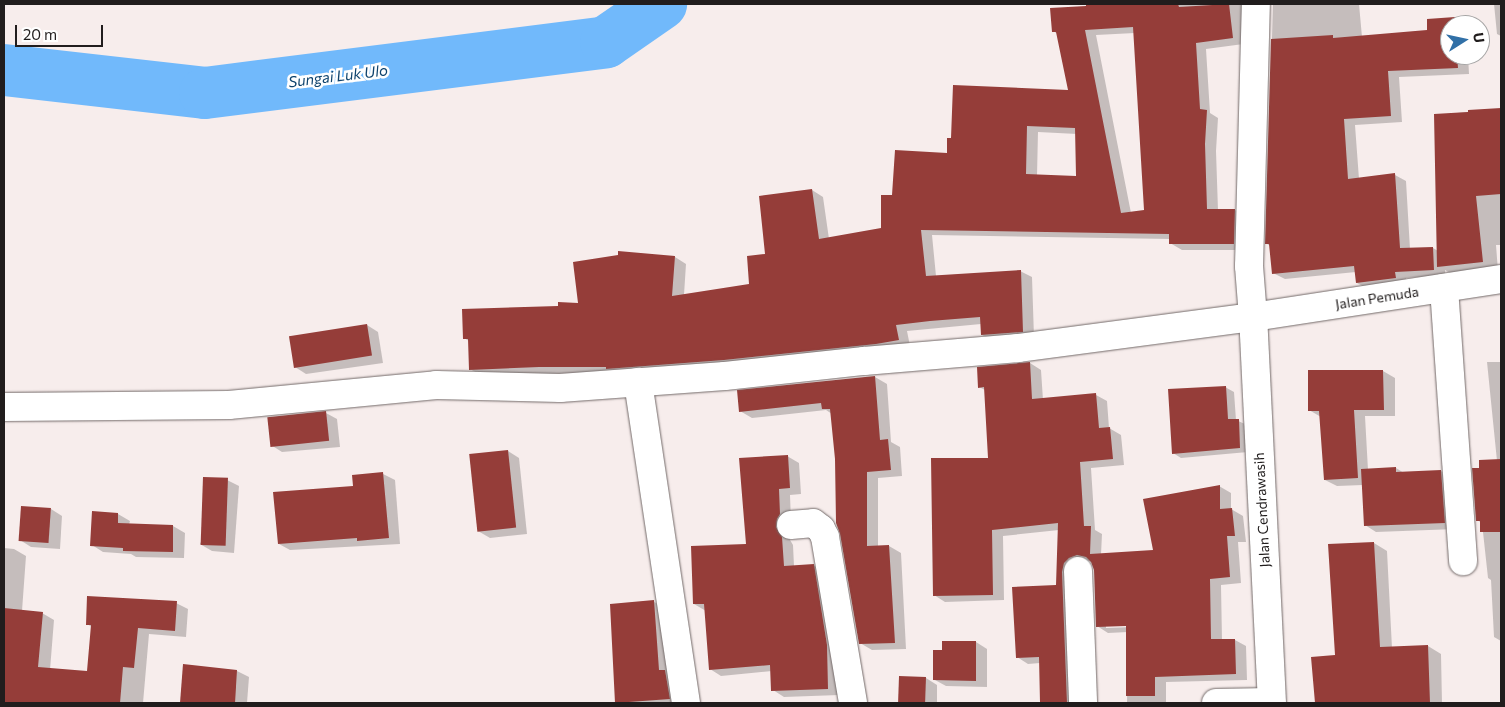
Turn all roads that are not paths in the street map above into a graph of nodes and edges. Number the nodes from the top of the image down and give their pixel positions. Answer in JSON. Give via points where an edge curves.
{"nodes":[{"id":1,"x":1256,"y":4,"type":"edge"},
{"id":2,"x":1501,"y":279,"type":"edge"},
{"id":3,"x":1444,"y":288,"type":"junction"},
{"id":4,"x":1253,"y":317,"type":"junction"},
{"id":5,"x":638,"y":382,"type":"junction"},
{"id":6,"x":4,"y":407,"type":"edge"},
{"id":7,"x":790,"y":524,"type":"dead end"},
{"id":8,"x":1463,"y":561,"type":"dead end"},
{"id":9,"x":1078,"y":571,"type":"dead end"},
{"id":10,"x":1272,"y":702,"type":"edge"},
{"id":11,"x":686,"y":703,"type":"edge"},
{"id":12,"x":853,"y":703,"type":"edge"},
{"id":13,"x":1083,"y":703,"type":"edge"},
{"id":14,"x":1216,"y":703,"type":"edge"}],
"edges":[{"from":1,"to":4,"type":"street","name":"Jalan Cendrawasih","via":[[1249,266]]},
{"from":2,"to":3,"type":"street","name":"Jalan Pemuda"},
{"from":3,"to":4,"type":"street","name":"Jalan Pemuda"},
{"from":3,"to":8,"type":"street"},
{"from":4,"to":5,"type":"street","name":"Jalan Pemuda","via":[[1018,348]]},
{"from":4,"to":10,"type":"street","name":"Jalan Cendrawasih"},
{"from":5,"to":6,"type":"street","name":"Jalan Pemuda","via":[[560,388],[436,385],[229,405]]},
{"from":5,"to":11,"type":"street"},
{"from":7,"to":12,"type":"street","via":[[813,523],[825,537]]},
{"from":9,"to":13,"type":"street"},
{"from":10,"to":14,"type":"street"}]}
